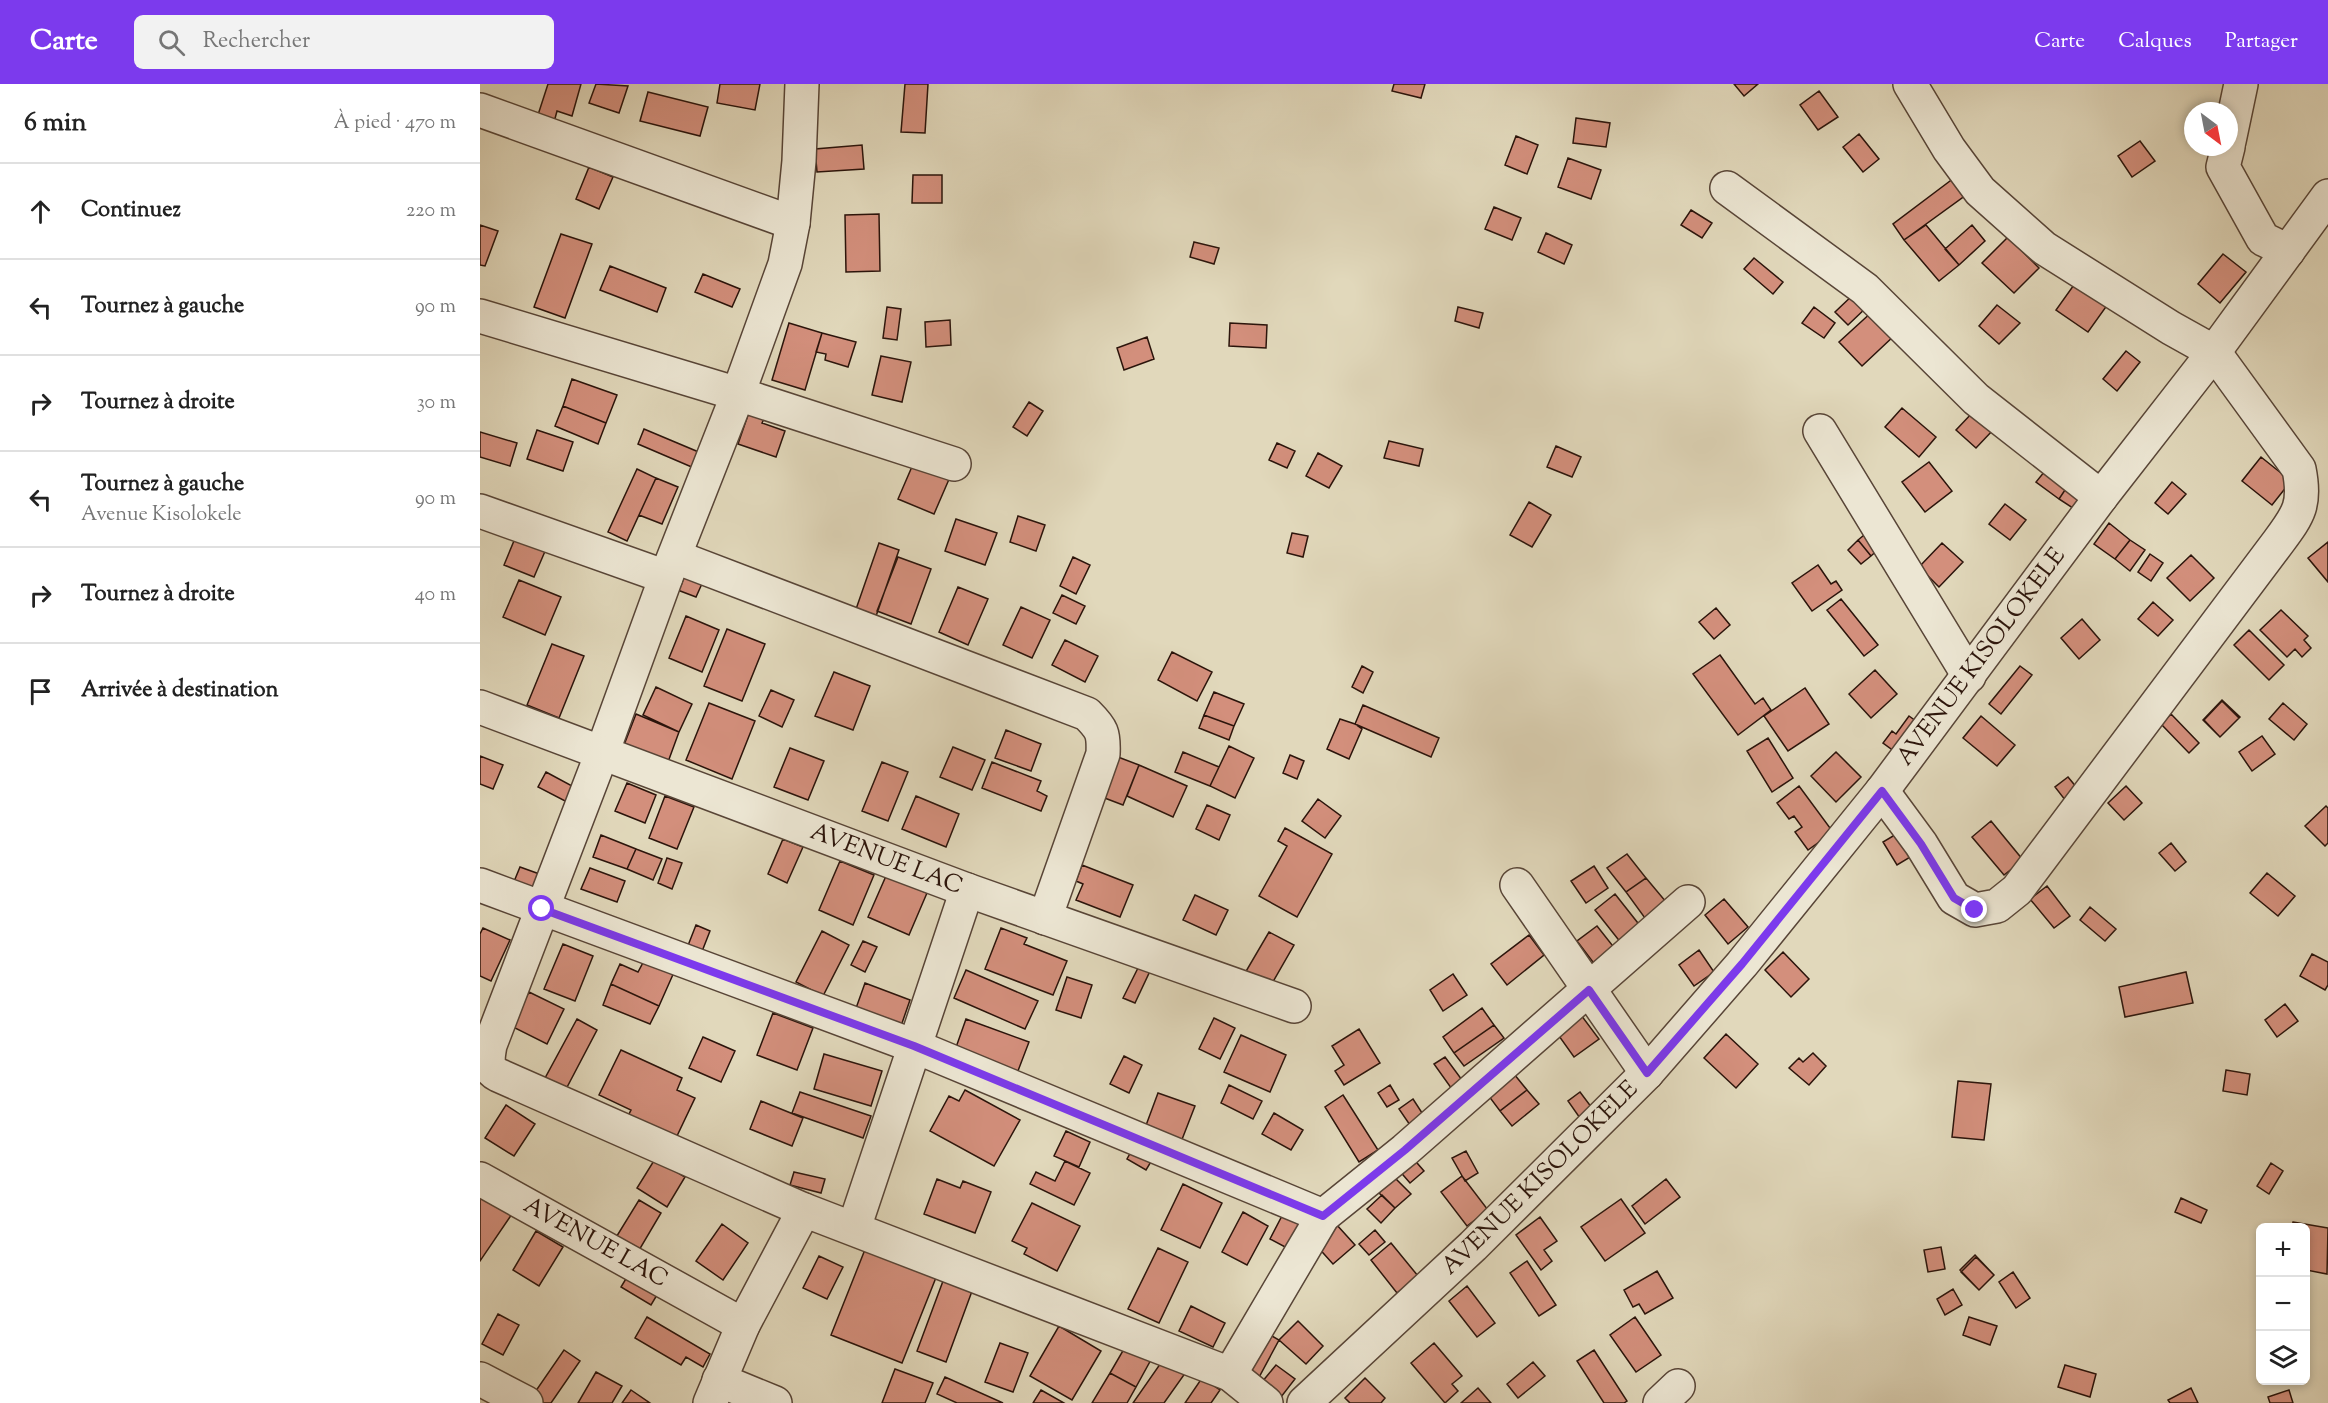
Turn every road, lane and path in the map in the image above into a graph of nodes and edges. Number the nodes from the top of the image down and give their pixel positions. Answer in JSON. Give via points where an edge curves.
{"nodes":[{"id":1,"x":802,"y":84,"type":"edge"},
{"id":2,"x":1910,"y":84,"type":"edge"},
{"id":3,"x":2241,"y":84,"type":"edge"},
{"id":4,"x":2237,"y":102,"type":"edge"},
{"id":5,"x":480,"y":110,"type":"edge"},
{"id":6,"x":2226,"y":156,"type":"edge"},
{"id":7,"x":1727,"y":189,"type":"dead end"},
{"id":8,"x":2328,"y":196,"type":"edge"},
{"id":9,"x":793,"y":223,"type":"junction"},
{"id":10,"x":2288,"y":251,"type":"junction"},
{"id":11,"x":480,"y":316,"type":"edge"},
{"id":12,"x":2214,"y":351,"type":"junction"},
{"id":13,"x":738,"y":394,"type":"junction"},
{"id":14,"x":1821,"y":431,"type":"dead end"},
{"id":15,"x":954,"y":464,"type":"dead end"},
{"id":16,"x":2101,"y":497,"type":"junction"},
{"id":17,"x":480,"y":511,"type":"edge"},
{"id":18,"x":671,"y":567,"type":"junction"},
{"id":19,"x":1969,"y":676,"type":"junction"},
{"id":20,"x":480,"y":707,"type":"edge"},
{"id":21,"x":602,"y":753,"type":"junction"},
{"id":22,"x":1882,"y":791,"type":"junction"},
{"id":23,"x":480,"y":885,"type":"edge"},
{"id":24,"x":1517,"y":885,"type":"dead end"},
{"id":25,"x":967,"y":890,"type":"junction"},
{"id":26,"x":1688,"y":902,"type":"dead end"},
{"id":27,"x":542,"y":909,"type":"junction"},
{"id":28,"x":1045,"y":918,"type":"junction"},
{"id":29,"x":1589,"y":990,"type":"junction"},
{"id":30,"x":1294,"y":1006,"type":"dead end"},
{"id":31,"x":490,"y":1016,"type":"edge"},
{"id":32,"x":914,"y":1046,"type":"junction"},
{"id":33,"x":1647,"y":1073,"type":"junction"},
{"id":34,"x":480,"y":1179,"type":"edge"},
{"id":35,"x":804,"y":1210,"type":"junction"},
{"id":36,"x":1323,"y":1216,"type":"junction"},
{"id":37,"x":854,"y":1228,"type":"junction"},
{"id":38,"x":743,"y":1325,"type":"junction"},
{"id":39,"x":1230,"y":1374,"type":"junction"},
{"id":40,"x":480,"y":1379,"type":"edge"},
{"id":41,"x":715,"y":1392,"type":"edge"},
{"id":42,"x":526,"y":1403,"type":"edge"},
{"id":43,"x":775,"y":1403,"type":"edge"},
{"id":44,"x":1266,"y":1403,"type":"edge"},
{"id":45,"x":1304,"y":1403,"type":"edge"}],
"edges":[{"from":1,"to":9,"type":"street"},
{"from":2,"to":12,"type":"street","via":[[1980,191],[2044,248]]},
{"from":3,"to":4,"type":"street"},
{"from":5,"to":9,"type":"street"},
{"from":6,"to":10,"type":"street","via":[[2223,167],[2263,239]]},
{"from":7,"to":16,"type":"street","via":[[1865,289],[1976,399]]},
{"from":8,"to":10,"type":"street","name":"AVENUE KISOLOKELE"},
{"from":9,"to":13,"type":"street","via":[[785,264]]},
{"from":10,"to":12,"type":"street","name":"AVENUE KISOLOKELE"},
{"from":11,"to":13,"type":"street"},
{"from":12,"to":16,"type":"street","name":"AVENUE KISOLOKELE"},
{"from":12,"to":22,"type":"street","via":[[2299,469],[2304,491],[2297,516],[2181,674],[2017,890],[1996,906],[1975,910],[1954,898]]},
{"from":13,"to":15,"type":"street"},
{"from":13,"to":18,"type":"street"},
{"from":14,"to":19,"type":"street"},
{"from":16,"to":19,"type":"street","name":"AVENUE KISOLOKELE"},
{"from":17,"to":18,"type":"street"},
{"from":18,"to":21,"type":"street"},
{"from":18,"to":28,"type":"street","via":[[1087,714],[1098,724],[1104,735],[1103,754]]},
{"from":19,"to":22,"type":"street","name":"AVENUE KISOLOKELE"},
{"from":20,"to":21,"type":"street","name":"AVENUE LAC"},
{"from":21,"to":25,"type":"street","name":"AVENUE LAC"},
{"from":21,"to":27,"type":"street"},
{"from":22,"to":33,"type":"street","name":"AVENUE KISOLOKELE","via":[[1742,964]]},
{"from":23,"to":27,"type":"street"},
{"from":24,"to":29,"type":"street"},
{"from":25,"to":28,"type":"street","name":"AVENUE LAC"},
{"from":25,"to":32,"type":"street"},
{"from":26,"to":29,"type":"street"},
{"from":27,"to":31,"type":"street"},
{"from":27,"to":32,"type":"street"},
{"from":28,"to":30,"type":"street","name":"AVENUE LAC"},
{"from":29,"to":33,"type":"street"},
{"from":29,"to":36,"type":"street"},
{"from":31,"to":35,"type":"street","via":[[488,1060],[493,1073]]},
{"from":32,"to":36,"type":"street"},
{"from":32,"to":37,"type":"street"},
{"from":33,"to":45,"type":"street","name":"AVENUE KISOLOKELE","via":[[1473,1246]]},
{"from":34,"to":38,"type":"street","name":"AVENUE LAC"},
{"from":35,"to":37,"type":"street"},
{"from":35,"to":38,"type":"street"},
{"from":36,"to":39,"type":"street"},
{"from":37,"to":39,"type":"street"},
{"from":38,"to":41,"type":"street"},
{"from":39,"to":44,"type":"street"},
{"from":40,"to":42,"type":"street"},
{"from":41,"to":43,"type":"street"}]}
